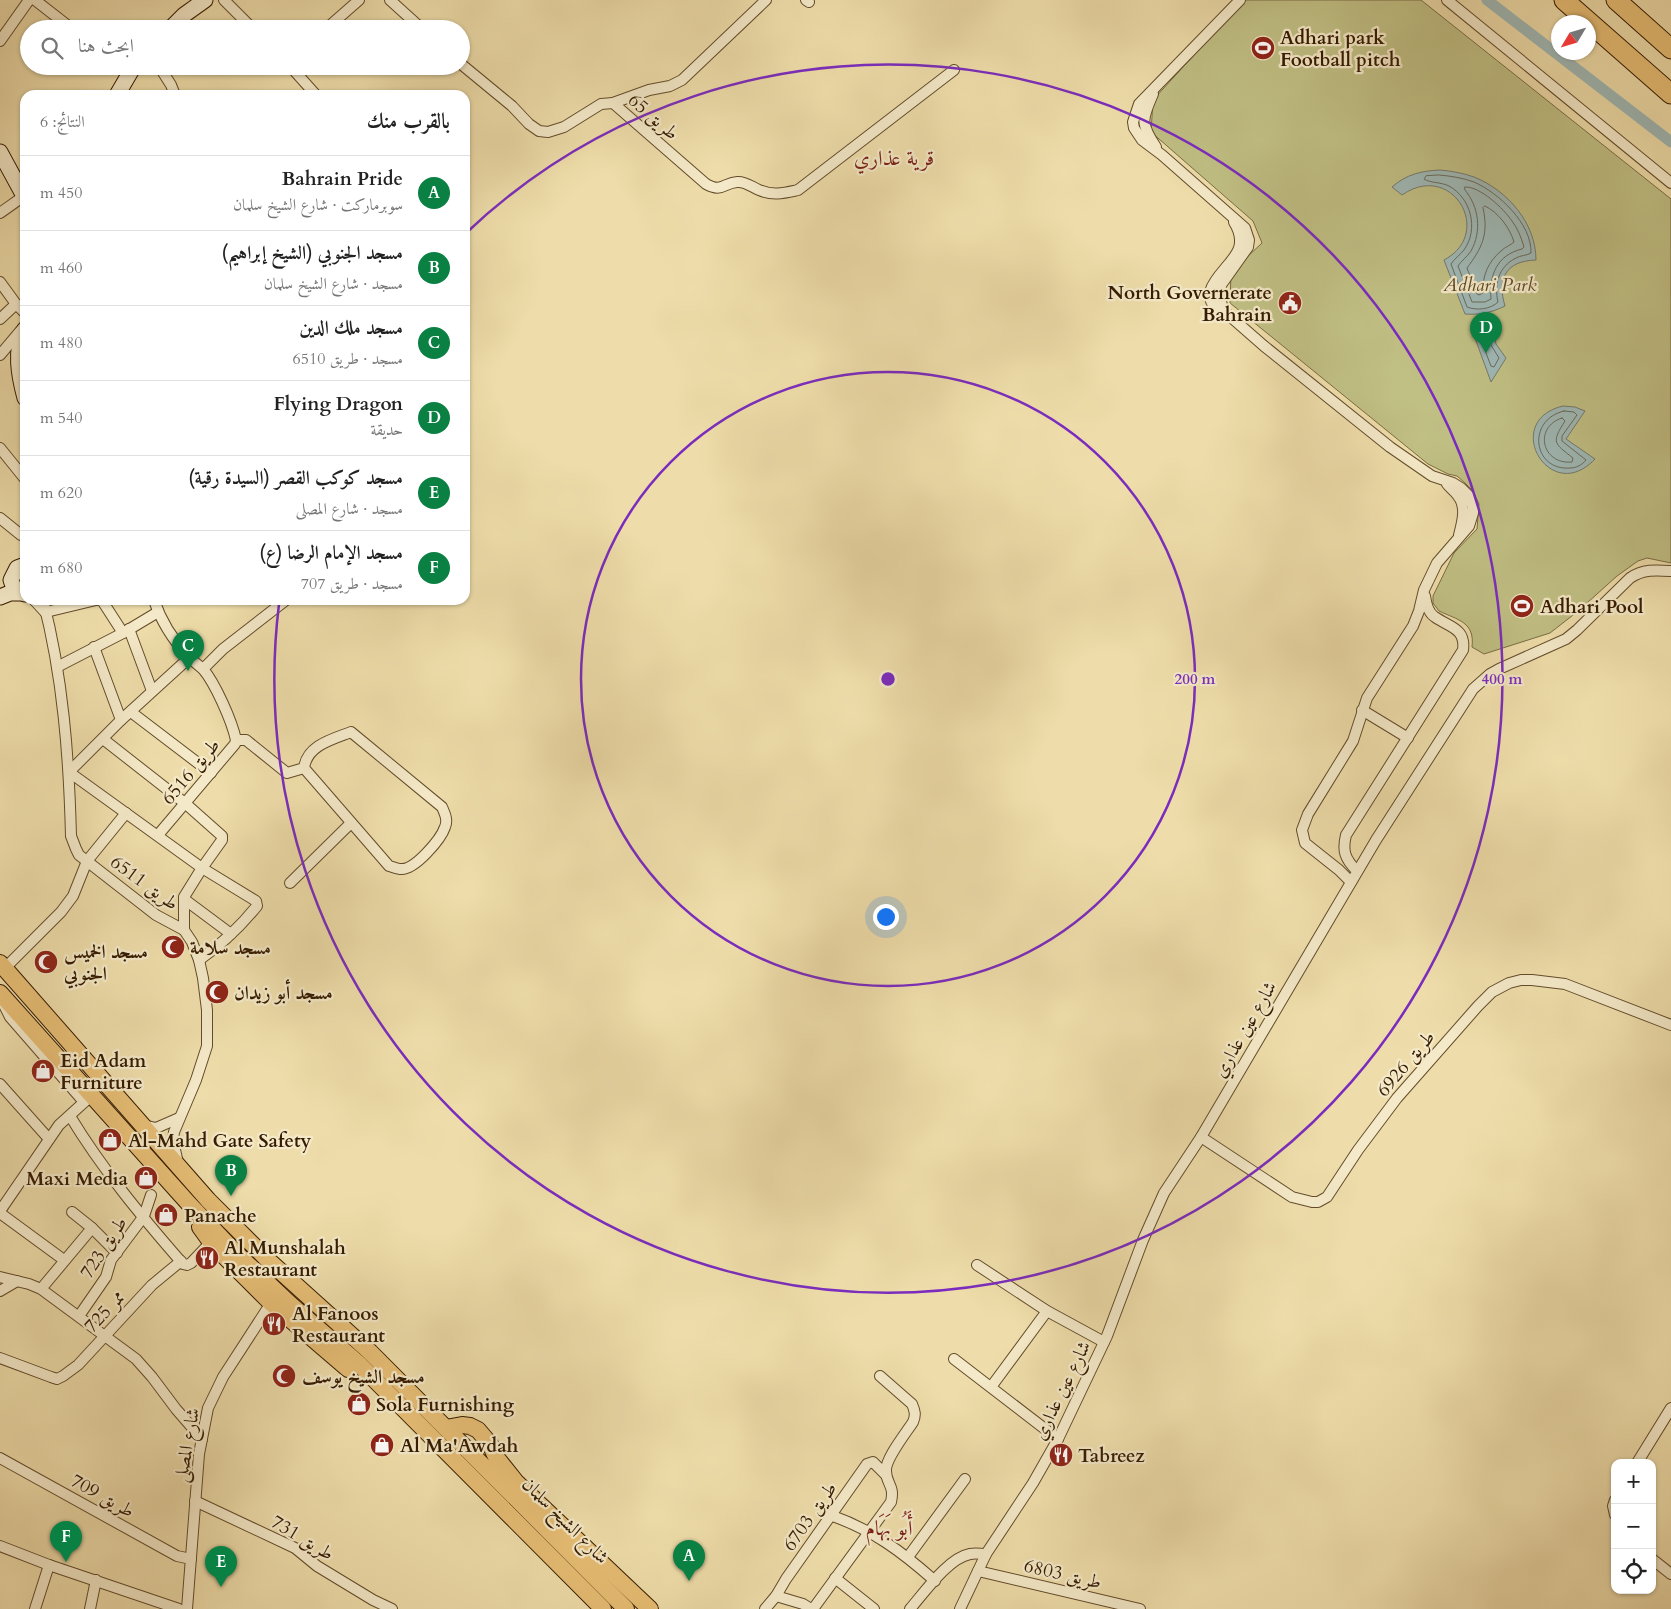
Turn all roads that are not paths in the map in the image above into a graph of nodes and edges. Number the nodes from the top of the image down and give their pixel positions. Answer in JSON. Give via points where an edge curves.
{"nodes":[{"id":1,"x":29,"y":0,"type":"edge"},
{"id":2,"x":35,"y":0,"type":"edge"},
{"id":3,"x":205,"y":0,"type":"edge"},
{"id":4,"x":224,"y":0,"type":"edge"},
{"id":5,"x":359,"y":0,"type":"edge"},
{"id":6,"x":390,"y":0,"type":"edge"},
{"id":7,"x":766,"y":0,"type":"edge"},
{"id":8,"x":1240,"y":0,"type":"edge"},
{"id":9,"x":1447,"y":0,"type":"edge"},
{"id":10,"x":1564,"y":0,"type":"edge"},
{"id":11,"x":1616,"y":0,"type":"edge"},
{"id":12,"x":60,"y":20,"type":"edge"},
{"id":13,"x":179,"y":20,"type":"edge"},
{"id":14,"x":244,"y":20,"type":"edge"},
{"id":15,"x":336,"y":20,"type":"edge"},
{"id":16,"x":412,"y":20,"type":"edge"},
{"id":17,"x":0,"y":41,"type":"edge"},
{"id":18,"x":1671,"y":48,"type":"edge"},
{"id":19,"x":954,"y":70,"type":"dead end"},
{"id":20,"x":470,"y":71,"type":"edge"},
{"id":21,"x":129,"y":75,"type":"edge"},
{"id":22,"x":165,"y":75,"type":"edge"},
{"id":23,"x":298,"y":75,"type":"edge"},
{"id":24,"x":120,"y":90,"type":"edge"},
{"id":25,"x":173,"y":90,"type":"edge"},
{"id":26,"x":312,"y":90,"type":"edge"},
{"id":27,"x":1671,"y":94,"type":"edge"},
{"id":28,"x":613,"y":103,"type":"junction"},
{"id":29,"x":0,"y":152,"type":"edge"},
{"id":30,"x":1671,"y":183,"type":"edge"},
{"id":31,"x":20,"y":190,"type":"edge"},
{"id":32,"x":20,"y":200,"type":"edge"},
{"id":33,"x":0,"y":213,"type":"edge"},
{"id":34,"x":0,"y":282,"type":"edge"},
{"id":35,"x":16,"y":304,"type":"junction"},
{"id":36,"x":20,"y":308,"type":"edge"},
{"id":37,"x":0,"y":318,"type":"edge"},
{"id":38,"x":20,"y":331,"type":"edge"},
{"id":39,"x":20,"y":343,"type":"edge"},
{"id":40,"x":0,"y":355,"type":"edge"},
{"id":41,"x":20,"y":374,"type":"edge"},
{"id":42,"x":0,"y":448,"type":"edge"},
{"id":43,"x":20,"y":473,"type":"edge"},
{"id":44,"x":0,"y":518,"type":"edge"},
{"id":45,"x":20,"y":534,"type":"edge"},
{"id":46,"x":20,"y":567,"type":"edge"},
{"id":47,"x":20,"y":569,"type":"edge"},
{"id":48,"x":1671,"y":571,"type":"edge"},
{"id":49,"x":0,"y":579,"type":"edge"},
{"id":50,"x":1424,"y":590,"type":"junction"},
{"id":51,"x":20,"y":592,"type":"edge"},
{"id":52,"x":20,"y":595,"type":"edge"},
{"id":53,"x":0,"y":597,"type":"edge"},
{"id":54,"x":38,"y":605,"type":"edge"},
{"id":55,"x":44,"y":605,"type":"edge"},
{"id":56,"x":80,"y":605,"type":"edge"},
{"id":57,"x":103,"y":605,"type":"edge"},
{"id":58,"x":156,"y":605,"type":"edge"},
{"id":59,"x":280,"y":605,"type":"edge"},
{"id":60,"x":46,"y":612,"type":"junction"},
{"id":61,"x":158,"y":612,"type":"junction"},
{"id":62,"x":1435,"y":617,"type":"junction"},
{"id":63,"x":1412,"y":626,"type":"junction"},
{"id":64,"x":126,"y":631,"type":"junction"},
{"id":65,"x":94,"y":648,"type":"junction"},
{"id":66,"x":189,"y":658,"type":"junction"},
{"id":67,"x":57,"y":666,"type":"junction"},
{"id":68,"x":203,"y":669,"type":"junction"},
{"id":69,"x":152,"y":690,"type":"junction"},
{"id":70,"x":1362,"y":710,"type":"junction"},
{"id":71,"x":131,"y":712,"type":"junction"},
{"id":72,"x":121,"y":720,"type":"junction"},
{"id":73,"x":1408,"y":738,"type":"junction"},
{"id":74,"x":103,"y":739,"type":"junction"},
{"id":75,"x":236,"y":740,"type":"junction"},
{"id":76,"x":304,"y":768,"type":"junction"},
{"id":77,"x":69,"y":772,"type":"junction"},
{"id":78,"x":211,"y":774,"type":"junction"},
{"id":79,"x":186,"y":804,"type":"junction"},
{"id":80,"x":126,"y":813,"type":"junction"},
{"id":81,"x":351,"y":823,"type":"junction"},
{"id":82,"x":158,"y":835,"type":"junction"},
{"id":83,"x":83,"y":858,"type":"junction"},
{"id":84,"x":202,"y":868,"type":"junction"},
{"id":85,"x":1357,"y":871,"type":"junction"},
{"id":86,"x":1350,"y":882,"type":"junction"},
{"id":87,"x":290,"y":883,"type":"dead end"},
{"id":88,"x":184,"y":899,"type":"junction"},
{"id":89,"x":184,"y":930,"type":"junction"},
{"id":90,"x":231,"y":934,"type":"junction"},
{"id":91,"x":199,"y":960,"type":"junction"},
{"id":92,"x":2,"y":965,"type":"edge"},
{"id":93,"x":0,"y":995,"type":"edge"},
{"id":94,"x":1671,"y":1025,"type":"edge"},
{"id":95,"x":0,"y":1084,"type":"edge"},
{"id":96,"x":88,"y":1099,"type":"junction"},
{"id":97,"x":70,"y":1116,"type":"junction"},
{"id":98,"x":179,"y":1118,"type":"junction"},
{"id":99,"x":141,"y":1124,"type":"junction"},
{"id":100,"x":1201,"y":1137,"type":"junction"},
{"id":101,"x":50,"y":1139,"type":"junction"},
{"id":102,"x":179,"y":1168,"type":"junction"},
{"id":103,"x":151,"y":1195,"type":"dead end"},
{"id":104,"x":190,"y":1205,"type":"junction"},
{"id":105,"x":0,"y":1212,"type":"edge"},
{"id":106,"x":72,"y":1212,"type":"dead end"},
{"id":107,"x":144,"y":1216,"type":"junction"},
{"id":108,"x":92,"y":1228,"type":"junction"},
{"id":109,"x":210,"y":1242,"type":"junction"},
{"id":110,"x":117,"y":1253,"type":"junction"},
{"id":111,"x":64,"y":1260,"type":"junction"},
{"id":112,"x":181,"y":1261,"type":"junction"},
{"id":113,"x":977,"y":1265,"type":"dead end"},
{"id":114,"x":0,"y":1277,"type":"edge"},
{"id":115,"x":17,"y":1281,"type":"junction"},
{"id":116,"x":41,"y":1289,"type":"junction"},
{"id":117,"x":0,"y":1291,"type":"edge"},
{"id":118,"x":271,"y":1303,"type":"junction"},
{"id":119,"x":1047,"y":1311,"type":"junction"},
{"id":120,"x":79,"y":1316,"type":"junction"},
{"id":121,"x":106,"y":1336,"type":"junction"},
{"id":122,"x":1104,"y":1342,"type":"junction"},
{"id":123,"x":0,"y":1358,"type":"edge"},
{"id":124,"x":954,"y":1359,"type":"dead end"},
{"id":125,"x":880,"y":1376,"type":"dead end"},
{"id":126,"x":991,"y":1387,"type":"junction"},
{"id":127,"x":1671,"y":1408,"type":"edge"},
{"id":128,"x":446,"y":1428,"type":"junction"},
{"id":129,"x":202,"y":1439,"type":"junction"},
{"id":130,"x":1058,"y":1439,"type":"junction"},
{"id":131,"x":451,"y":1457,"type":"junction"},
{"id":132,"x":0,"y":1458,"type":"edge"},
{"id":133,"x":1639,"y":1459,"type":"edge"},
{"id":134,"x":886,"y":1475,"type":"junction"},
{"id":135,"x":965,"y":1479,"type":"dead end"},
{"id":136,"x":194,"y":1501,"type":"junction"},
{"id":137,"x":830,"y":1515,"type":"junction"},
{"id":138,"x":869,"y":1531,"type":"junction"},
{"id":139,"x":0,"y":1546,"type":"edge"},
{"id":140,"x":986,"y":1554,"type":"junction"},
{"id":141,"x":908,"y":1557,"type":"junction"},
{"id":142,"x":191,"y":1559,"type":"junction"},
{"id":143,"x":1656,"y":1562,"type":"edge"},
{"id":144,"x":48,"y":1565,"type":"junction"},
{"id":145,"x":978,"y":1570,"type":"junction"},
{"id":146,"x":1671,"y":1574,"type":"edge"},
{"id":147,"x":835,"y":1578,"type":"junction"},
{"id":148,"x":96,"y":1580,"type":"junction"},
{"id":149,"x":935,"y":1581,"type":"junction"},
{"id":150,"x":776,"y":1596,"type":"junction"},
{"id":151,"x":35,"y":1609,"type":"edge"},
{"id":152,"x":90,"y":1609,"type":"edge"},
{"id":153,"x":179,"y":1609,"type":"edge"},
{"id":154,"x":187,"y":1609,"type":"edge"},
{"id":155,"x":392,"y":1609,"type":"edge"},
{"id":156,"x":603,"y":1609,"type":"edge"},
{"id":157,"x":626,"y":1609,"type":"edge"},
{"id":158,"x":650,"y":1609,"type":"edge"},
{"id":159,"x":765,"y":1609,"type":"edge"},
{"id":160,"x":812,"y":1609,"type":"edge"},
{"id":161,"x":874,"y":1609,"type":"edge"},
{"id":162,"x":910,"y":1609,"type":"edge"},
{"id":163,"x":960,"y":1609,"type":"edge"},
{"id":164,"x":1140,"y":1609,"type":"edge"}],
"edges":[{"from":1,"to":17,"type":"street"},
{"from":2,"to":12,"type":"street"},
{"from":3,"to":13,"type":"street"},
{"from":4,"to":14,"type":"street"},
{"from":5,"to":15,"type":"street"},
{"from":6,"to":16,"type":"street"},
{"from":7,"to":28,"type":"street","via":[[682,80]]},
{"from":8,"to":50,"type":"street","via":[[1139,104],[1134,128],[1142,140],[1229,215],[1238,229],[1239,249],[1230,266],[1215,279],[1211,292],[1216,307],[1390,447],[1420,469],[1444,481],[1460,498],[1463,514],[1459,536],[1441,557]]},
{"from":9,"to":30,"type":"street"},
{"from":10,"to":27,"type":"highway"},
{"from":11,"to":18,"type":"highway"},
{"from":19,"to":28,"type":"street","name":"طريق 65","via":[[798,190],[772,194],[737,182],[714,188],[698,178]]},
{"from":20,"to":28,"type":"street","name":"طريق 65","via":[[539,131],[548,132],[564,126],[601,104]]},
{"from":21,"to":24,"type":"street"},
{"from":22,"to":25,"type":"street"},
{"from":23,"to":26,"type":"street"},
{"from":29,"to":31,"type":"street"},
{"from":32,"to":33,"type":"street"},
{"from":34,"to":35,"type":"street"},
{"from":35,"to":36,"type":"street"},
{"from":35,"to":37,"type":"street"},
{"from":38,"to":40,"type":"street"},
{"from":39,"to":41,"type":"street"},
{"from":42,"to":43,"type":"street"},
{"from":44,"to":45,"type":"street"},
{"from":46,"to":49,"type":"street"},
{"from":47,"to":51,"type":"street","via":[[12,580],[14,588]]},
{"from":48,"to":85,"type":"street","name":"شارع عين عذاري","via":[[1639,572],[1566,639],[1499,669],[1480,682]]},
{"from":50,"to":62,"type":"street","via":[[1428,607]]},
{"from":50,"to":63,"type":"street"},
{"from":52,"to":53,"type":"street","via":[[10,593]]},
{"from":54,"to":60,"type":"street"},
{"from":55,"to":60,"type":"street"},
{"from":56,"to":60,"type":"street"},
{"from":57,"to":64,"type":"street"},
{"from":58,"to":61,"type":"street","name":"طريق 6516"},
{"from":59,"to":68,"type":"street"},
{"from":60,"to":67,"type":"street"},
{"from":61,"to":64,"type":"street"},
{"from":61,"to":66,"type":"street","name":"طريق 6516","via":[[173,639]]},
{"from":62,"to":63,"type":"street","via":[[1422,618]]},
{"from":62,"to":73,"type":"street","via":[[1460,634],[1463,650]]},
{"from":63,"to":70,"type":"street"},
{"from":64,"to":65,"type":"street"},
{"from":64,"to":69,"type":"street"},
{"from":65,"to":67,"type":"street"},
{"from":65,"to":72,"type":"street"},
{"from":66,"to":68,"type":"street","name":"طريق 6516"},
{"from":66,"to":69,"type":"street"},
{"from":67,"to":77,"type":"street"},
{"from":68,"to":75,"type":"street","name":"طريق 6516"},
{"from":69,"to":71,"type":"street"},
{"from":70,"to":73,"type":"street"},
{"from":70,"to":86,"type":"street","via":[[1353,741],[1311,809],[1302,830],[1305,843]]},
{"from":71,"to":72,"type":"street"},
{"from":71,"to":78,"type":"street"},
{"from":72,"to":74,"type":"street"},
{"from":73,"to":85,"type":"street","via":[[1346,835],[1344,853]]},
{"from":74,"to":77,"type":"street"},
{"from":74,"to":79,"type":"street"},
{"from":75,"to":76,"type":"street","via":[[246,740],[287,773]]},
{"from":75,"to":78,"type":"street","name":"طريق 6516"},
{"from":76,"to":81,"type":"street"},
{"from":76,"to":81,"type":"street","via":[[305,760],[319,745],[351,732],[442,807],[446,818],[446,826],[427,852],[412,867],[401,870],[390,866]]},
{"from":77,"to":80,"type":"street"},
{"from":77,"to":83,"type":"street","via":[[71,836]]},
{"from":78,"to":79,"type":"street","name":"طريق 6516"},
{"from":79,"to":82,"type":"street","name":"طريق 6516"},
{"from":79,"to":84,"type":"street","via":[[222,836]]},
{"from":80,"to":82,"type":"street"},
{"from":80,"to":83,"type":"street"},
{"from":81,"to":87,"type":"street"},
{"from":82,"to":84,"type":"street"},
{"from":83,"to":89,"type":"street","name":"طريق 6511","via":[[156,916]]},
{"from":83,"to":92,"type":"street","name":"طريق 6511","via":[[73,896],[61,912]]},
{"from":84,"to":88,"type":"street"},
{"from":84,"to":90,"type":"street","via":[[257,903]]},
{"from":85,"to":86,"type":"street","name":"شارع عين عذاري"},
{"from":86,"to":100,"type":"street","name":"شارع عين عذاري"},
{"from":88,"to":89,"type":"street"},
{"from":88,"to":90,"type":"street"},
{"from":89,"to":91,"type":"street"},
{"from":90,"to":91,"type":"street"},
{"from":91,"to":98,"type":"street","via":[[207,1010],[207,1046],[187,1105]]},
{"from":92,"to":99,"type":"main road","name":"شارع الشيخ سلمان"},
{"from":93,"to":96,"type":"main road","name":"شارع الشيخ سلمان"},
{"from":94,"to":100,"type":"street","name":"طريق 6926","via":[[1565,984],[1532,980],[1509,983],[1492,992],[1478,1006],[1397,1098],[1327,1197],[1318,1202],[1292,1197]]},
{"from":95,"to":101,"type":"street"},
{"from":96,"to":97,"type":"street"},
{"from":96,"to":104,"type":"main road","name":"شارع الشيخ سلمان"},
{"from":97,"to":101,"type":"street"},
{"from":97,"to":107,"type":"street","via":[[105,1170]]},
{"from":98,"to":99,"type":"street","via":[[156,1128]]},
{"from":98,"to":102,"type":"street","via":[[173,1141]]},
{"from":99,"to":102,"type":"main road","name":"شارع الشيخ سلمان"},
{"from":100,"to":122,"type":"street","name":"شارع عين عذاري","via":[[1154,1214]]},
{"from":101,"to":105,"type":"street"},
{"from":102,"to":128,"type":"main road","name":"شارع الشيخ سلمان","via":[[269,1262],[370,1352]]},
{"from":103,"to":107,"type":"street","name":"طريق 723"},
{"from":104,"to":109,"type":"main road"},
{"from":104,"to":131,"type":"main road","name":"شارع الشيخ سلمان","via":[[260,1275],[358,1363]]},
{"from":105,"to":111,"type":"street"},
{"from":106,"to":108,"type":"street"},
{"from":107,"to":110,"type":"street","name":"طريق 723"},
{"from":107,"to":112,"type":"street"},
{"from":108,"to":110,"type":"street"},
{"from":108,"to":111,"type":"street"},
{"from":109,"to":112,"type":"street","name":"ممر 725","via":[[189,1265]]},
{"from":109,"to":118,"type":"main road"},
{"from":110,"to":120,"type":"street","name":"طريق 723","via":[[106,1277]]},
{"from":111,"to":116,"type":"street"},
{"from":112,"to":121,"type":"street","name":"ممر 725","via":[[152,1286]]},
{"from":113,"to":119,"type":"street"},
{"from":114,"to":115,"type":"street"},
{"from":115,"to":116,"type":"street"},
{"from":115,"to":117,"type":"street"},
{"from":116,"to":120,"type":"street"},
{"from":118,"to":129,"type":"street","name":"شارع المصلى","via":[[223,1377],[208,1408]]},
{"from":118,"to":131,"type":"main road","via":[[349,1369],[423,1442],[440,1454]]},
{"from":119,"to":122,"type":"street"},
{"from":119,"to":126,"type":"street"},
{"from":120,"to":121,"type":"street"},
{"from":121,"to":123,"type":"street","name":"ممر 725","via":[[78,1365],[57,1379]]},
{"from":121,"to":129,"type":"street","via":[[136,1359]]},
{"from":122,"to":130,"type":"street","name":"شارع عين عذاري"},
{"from":124,"to":126,"type":"street"},
{"from":125,"to":134,"type":"street","via":[[915,1410],[913,1422],[887,1464]]},
{"from":126,"to":130,"type":"street"},
{"from":127,"to":133,"type":"street"},
{"from":128,"to":157,"type":"main road","name":"شارع الشيخ سلمان"},
{"from":128,"to":158,"type":"main road","via":[[462,1425],[478,1430],[516,1482]]},
{"from":129,"to":136,"type":"street","name":"شارع المصلى"},
{"from":130,"to":140,"type":"street","name":"شارع عين عذاري"},
{"from":131,"to":156,"type":"main road","name":"شارع الشيخ سلمان"},
{"from":132,"to":142,"type":"street","name":"طريق 709","via":[[178,1556]]},
{"from":134,"to":137,"type":"street","name":"طريق 6703","via":[[874,1463],[868,1462]]},
{"from":134,"to":138,"type":"street","via":[[893,1490],[891,1502]]},
{"from":135,"to":141,"type":"street"},
{"from":136,"to":142,"type":"street","name":"شارع المصلى"},
{"from":136,"to":155,"type":"street","name":"طريق 731","via":[[295,1548],[317,1566]]},
{"from":137,"to":138,"type":"street"},
{"from":137,"to":150,"type":"street","name":"طريق 6703"},
{"from":138,"to":141,"type":"street"},
{"from":138,"to":147,"type":"street"},
{"from":139,"to":144,"type":"street"},
{"from":140,"to":145,"type":"street","name":"شارع عين عذاري"},
{"from":140,"to":149,"type":"street","via":[[960,1558]]},
{"from":141,"to":149,"type":"street"},
{"from":142,"to":154,"type":"street","name":"شارع المصلى"},
{"from":143,"to":146,"type":"street"},
{"from":144,"to":148,"type":"street"},
{"from":144,"to":151,"type":"street"},
{"from":145,"to":163,"type":"street","name":"شارع عين عذاري"},
{"from":145,"to":164,"type":"street","name":"طريق 6803"},
{"from":147,"to":160,"type":"street"},
{"from":147,"to":161,"type":"street"},
{"from":148,"to":152,"type":"street"},
{"from":148,"to":153,"type":"street"},
{"from":149,"to":162,"type":"street"},
{"from":150,"to":159,"type":"street","name":"طريق 6703"},
{"from":150,"to":160,"type":"street"}]}
